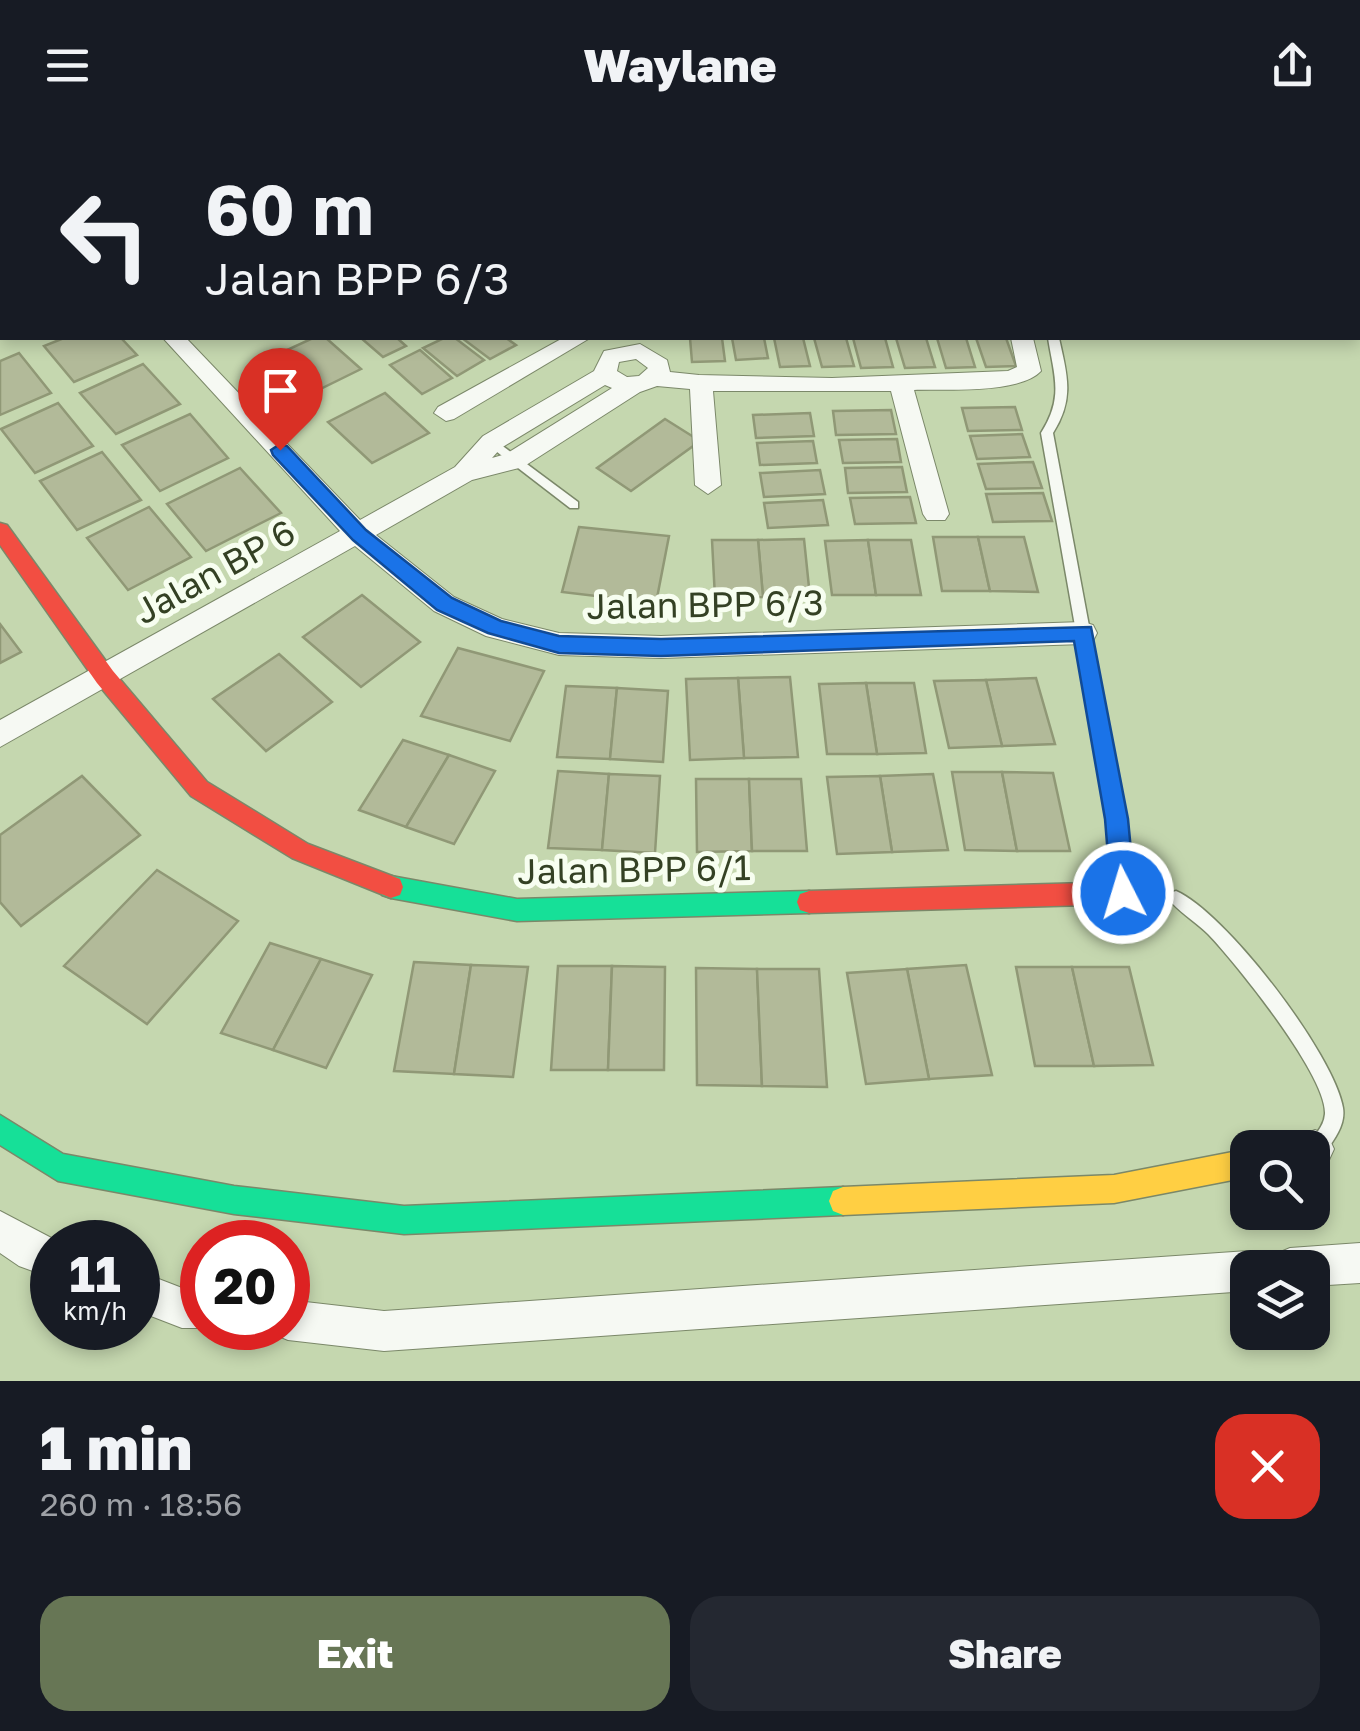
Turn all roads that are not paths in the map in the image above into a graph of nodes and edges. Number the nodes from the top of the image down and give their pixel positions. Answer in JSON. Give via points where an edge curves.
{"nodes":[{"id":1,"x":176,"y":340,"type":"edge"},
{"id":2,"x":578,"y":340,"type":"edge"},
{"id":3,"x":584,"y":340,"type":"edge"},
{"id":4,"x":1023,"y":340,"type":"edge"},
{"id":5,"x":1053,"y":340,"type":"edge"},
{"id":6,"x":609,"y":365,"type":"junction"},
{"id":7,"x":644,"y":382,"type":"junction"},
{"id":8,"x":900,"y":383,"type":"junction"},
{"id":9,"x":701,"y":384,"type":"junction"},
{"id":10,"x":446,"y":412,"type":"dead end"},
{"id":11,"x":540,"y":414,"type":"junction"},
{"id":12,"x":560,"y":432,"type":"junction"},
{"id":13,"x":492,"y":442,"type":"junction"},
{"id":14,"x":514,"y":461,"type":"junction"},
{"id":15,"x":464,"y":473,"type":"junction"},
{"id":16,"x":708,"y":485,"type":"dead end"},
{"id":17,"x":574,"y":505,"type":"dead end"},
{"id":18,"x":936,"y":514,"type":"dead end"},
{"id":19,"x":0,"y":530,"type":"edge"},
{"id":20,"x":360,"y":535,"type":"junction"},
{"id":21,"x":1083,"y":632,"type":"junction"},
{"id":22,"x":104,"y":676,"type":"junction"},
{"id":23,"x":0,"y":735,"type":"edge"},
{"id":24,"x":1123,"y":893,"type":"joint"},
{"id":25,"x":1176,"y":898,"type":"dead end"},
{"id":26,"x":0,"y":1129,"type":"edge"},
{"id":27,"x":1330,"y":1130,"type":"edge"},
{"id":28,"x":1230,"y":1165,"type":"edge"},
{"id":29,"x":0,"y":1230,"type":"edge"},
{"id":30,"x":30,"y":1247,"type":"edge"},
{"id":31,"x":1360,"y":1262,"type":"edge"},
{"id":32,"x":1330,"y":1265,"type":"edge"},
{"id":33,"x":1230,"y":1271,"type":"edge"},
{"id":34,"x":310,"y":1323,"type":"edge"}],
"edges":[{"from":1,"to":20,"type":"street","name":"Jalan BPP 6/3"},
{"from":2,"to":10,"type":"street"},
{"from":3,"to":6,"type":"street"},
{"from":4,"to":8,"type":"street","via":[[1030,365],[1022,376]]},
{"from":5,"to":21,"type":"lane","via":[[1064,393],[1047,433]]},
{"from":6,"to":7,"type":"street","via":[[616,382]]},
{"from":6,"to":7,"type":"street","via":[[630,351],[649,354],[659,365]]},
{"from":6,"to":11,"type":"street"},
{"from":7,"to":9,"type":"street"},
{"from":7,"to":12,"type":"street"},
{"from":8,"to":9,"type":"street"},
{"from":8,"to":18,"type":"street"},
{"from":9,"to":16,"type":"street"},
{"from":11,"to":12,"type":"street"},
{"from":11,"to":13,"type":"street"},
{"from":12,"to":14,"type":"street"},
{"from":13,"to":14,"type":"lane"},
{"from":13,"to":15,"type":"street"},
{"from":14,"to":15,"type":"street"},
{"from":14,"to":17,"type":"lane"},
{"from":15,"to":20,"type":"street","name":"Jalan BP 6"},
{"from":19,"to":22,"type":"street","name":"Jalan BPP 6/1"},
{"from":20,"to":21,"type":"street","name":"Jalan BPP 6/3","via":[[444,604],[496,628],[559,644],[661,647]]},
{"from":20,"to":22,"type":"street","name":"Jalan BP 6"},
{"from":21,"to":24,"type":"lane"},
{"from":22,"to":23,"type":"street","name":"Jalan BP 6"},
{"from":22,"to":24,"type":"street","name":"Jalan BPP 6/1","via":[[200,788],[300,851],[394,888],[518,910]]},
{"from":25,"to":27,"type":"lane","via":[[1228,943],[1315,1062],[1335,1112]]},
{"from":26,"to":28,"type":"street","via":[[58,1166],[234,1200],[404,1220],[1114,1188]]},
{"from":29,"to":30,"type":"street"},
{"from":31,"to":32,"type":"street"},
{"from":33,"to":34,"type":"street","via":[[384,1331]]}]}
